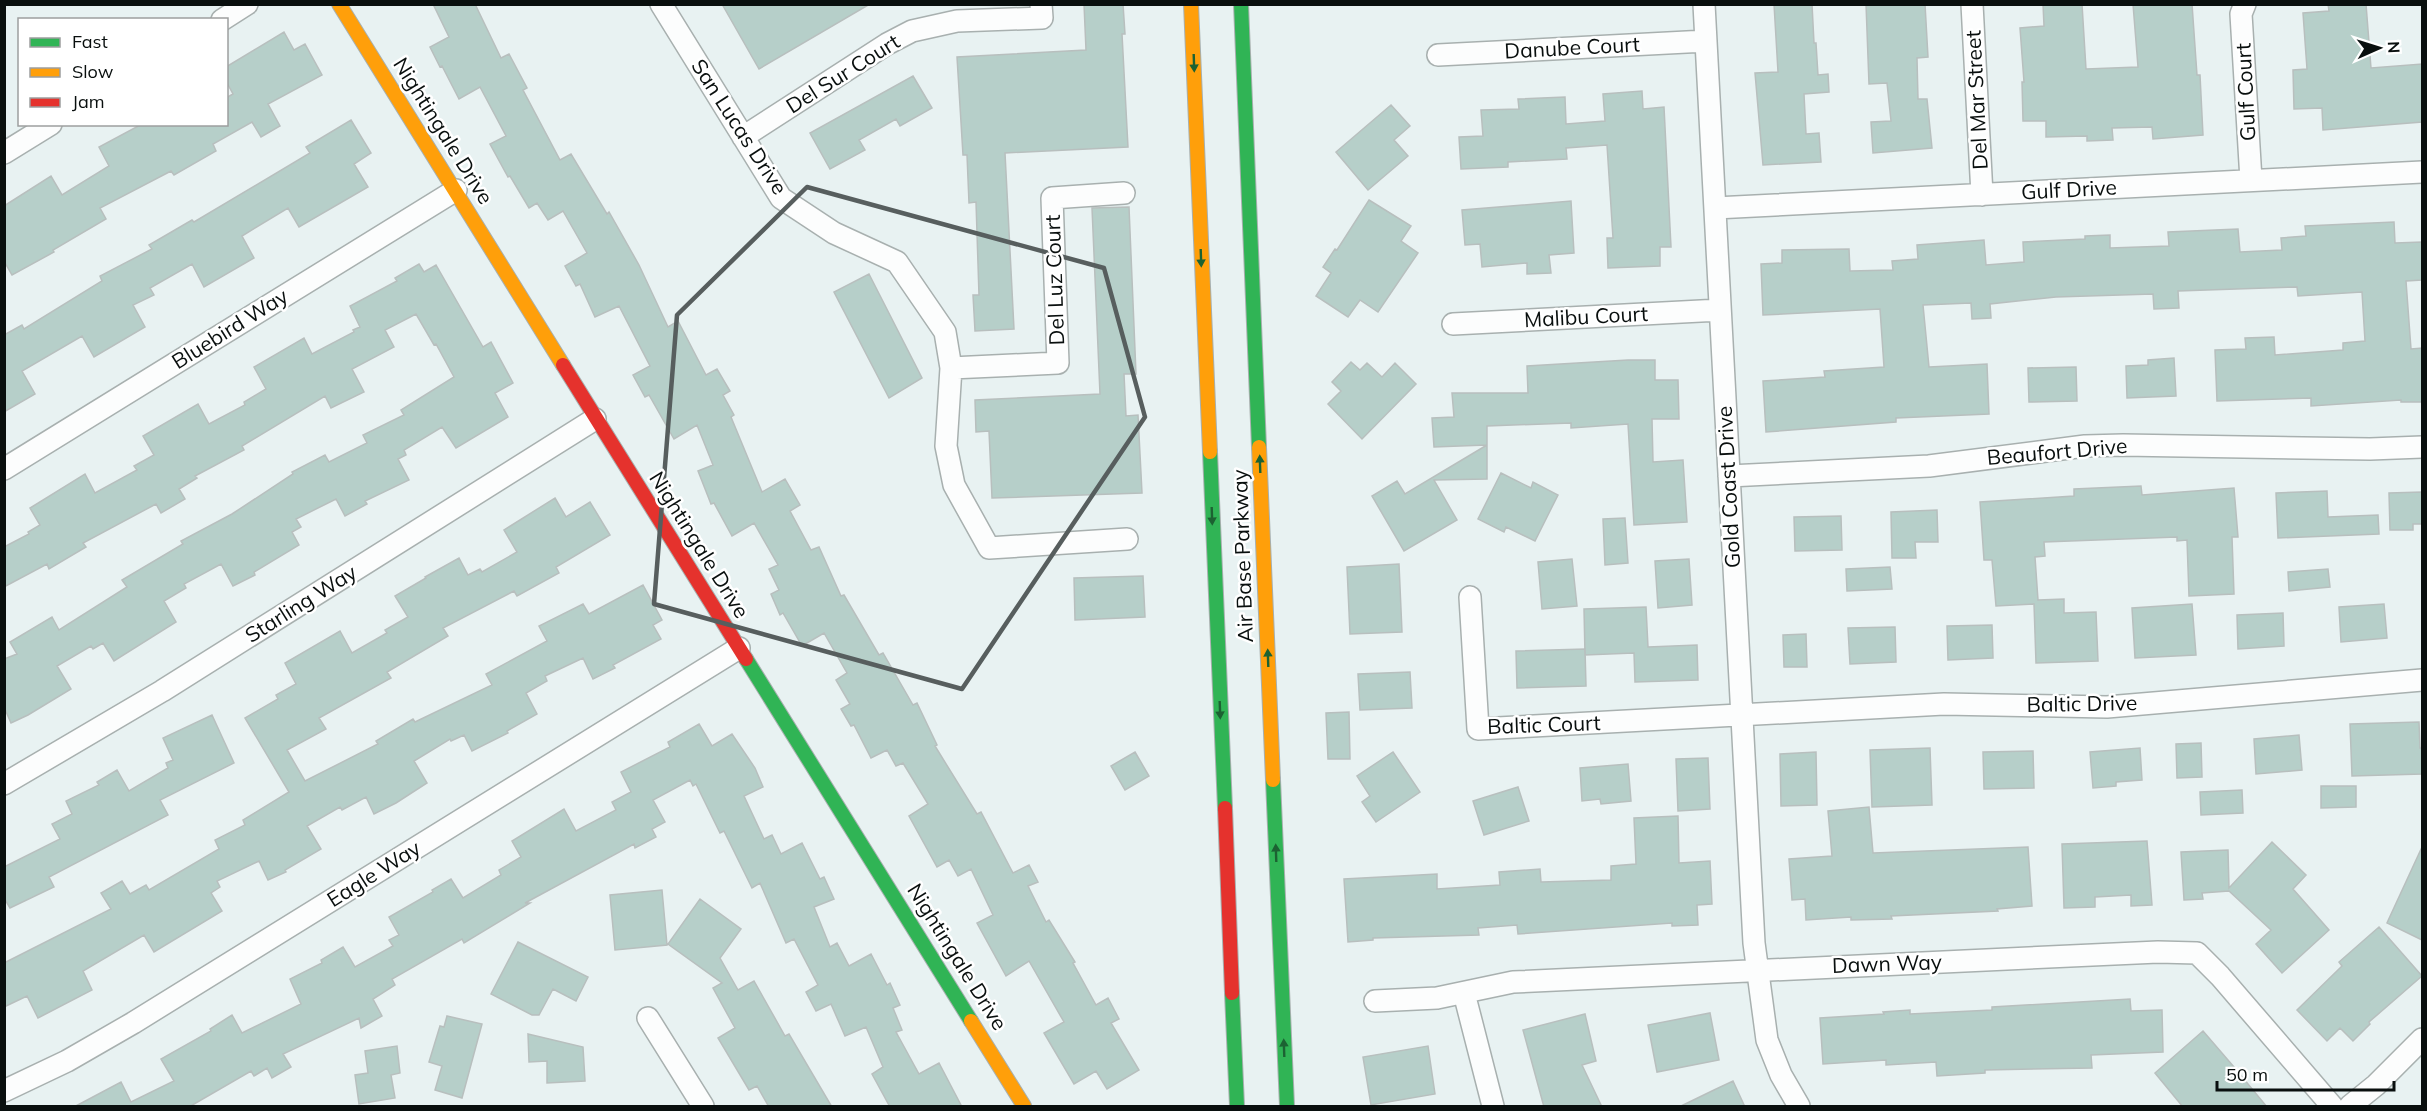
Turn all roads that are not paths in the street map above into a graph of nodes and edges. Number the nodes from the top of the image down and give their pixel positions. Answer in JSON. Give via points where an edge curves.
{"nodes":[{"id":1,"x":247,"y":4,"type":"edge"},
{"id":2,"x":339,"y":4,"type":"edge"},
{"id":3,"x":661,"y":4,"type":"edge"},
{"id":4,"x":1041,"y":4,"type":"edge"},
{"id":5,"x":1191,"y":4,"type":"edge"},
{"id":6,"x":1241,"y":4,"type":"edge"},
{"id":7,"x":1704,"y":4,"type":"edge"},
{"id":8,"x":1972,"y":4,"type":"edge"},
{"id":9,"x":2245,"y":4,"type":"edge"},
{"id":10,"x":225,"y":18,"type":"edge"},
{"id":11,"x":1706,"y":41,"type":"junction"},
{"id":12,"x":1438,"y":55,"type":"dead end"},
{"id":13,"x":48,"y":126,"type":"edge"},
{"id":14,"x":743,"y":137,"type":"junction"},
{"id":15,"x":4,"y":153,"type":"edge"},
{"id":16,"x":2422,"y":172,"type":"edge"},
{"id":17,"x":2251,"y":180,"type":"junction"},
{"id":18,"x":456,"y":190,"type":"junction"},
{"id":19,"x":1124,"y":193,"type":"dead end"},
{"id":20,"x":1982,"y":195,"type":"junction"},
{"id":21,"x":1715,"y":208,"type":"junction"},
{"id":22,"x":1720,"y":310,"type":"junction"},
{"id":23,"x":1453,"y":324,"type":"dead end"},
{"id":24,"x":951,"y":368,"type":"junction"},
{"id":25,"x":595,"y":419,"type":"junction"},
{"id":26,"x":2422,"y":447,"type":"edge"},
{"id":27,"x":4,"y":469,"type":"edge"},
{"id":28,"x":1729,"y":476,"type":"junction"},
{"id":29,"x":1127,"y":539,"type":"dead end"},
{"id":30,"x":1470,"y":597,"type":"dead end"},
{"id":31,"x":739,"y":648,"type":"junction"},
{"id":32,"x":2422,"y":680,"type":"edge"},
{"id":33,"x":1740,"y":716,"type":"junction"},
{"id":34,"x":4,"y":784,"type":"edge"},
{"id":35,"x":1756,"y":969,"type":"junction"},
{"id":36,"x":1464,"y":993,"type":"junction"},
{"id":37,"x":1376,"y":1001,"type":"dead end"},
{"id":38,"x":648,"y":1017,"type":"dead end"},
{"id":39,"x":2422,"y":1039,"type":"edge"},
{"id":40,"x":4,"y":1091,"type":"edge"},
{"id":41,"x":703,"y":1107,"type":"edge"},
{"id":42,"x":1024,"y":1107,"type":"edge"},
{"id":43,"x":1237,"y":1107,"type":"edge"},
{"id":44,"x":1287,"y":1107,"type":"edge"},
{"id":45,"x":1493,"y":1107,"type":"edge"},
{"id":46,"x":1799,"y":1107,"type":"edge"},
{"id":47,"x":2332,"y":1107,"type":"edge"},
{"id":48,"x":2350,"y":1107,"type":"edge"}],
"edges":[{"from":1,"to":10,"type":"street"},
{"from":2,"to":18,"type":"main road","name":"Nightingale Drive"},
{"from":3,"to":14,"type":"street","name":"San Lucas Drive"},
{"from":4,"to":14,"type":"street","name":"Del Sur Court","via":[[1042,18],[957,21],[912,31]]},
{"from":5,"to":43,"type":"main road","name":"Air Base Parkway","one_way":true},
{"from":44,"to":6,"type":"main road","name":"Air Base Parkway","one_way":true},
{"from":7,"to":11,"type":"street","name":"Gold Coast Drive"},
{"from":8,"to":20,"type":"street","name":"Del Mar Street"},
{"from":9,"to":17,"type":"street","name":"Gulf Court","via":[[2241,14]]},
{"from":11,"to":12,"type":"street","name":"Danube Court"},
{"from":11,"to":21,"type":"street","name":"Gold Coast Drive"},
{"from":13,"to":15,"type":"street"},
{"from":14,"to":24,"type":"street","name":"San Lucas Drive","via":[[781,198],[834,233],[897,262],[945,332]]},
{"from":16,"to":17,"type":"street","name":"Gulf Drive"},
{"from":17,"to":20,"type":"street","name":"Gulf Drive"},
{"from":18,"to":25,"type":"main road","name":"Nightingale Drive"},
{"from":18,"to":27,"type":"street","name":"Bluebird Way"},
{"from":19,"to":24,"type":"street","name":"Del Luz Court","via":[[1052,198],[1058,363]]},
{"from":20,"to":21,"type":"street","name":"Gulf Drive"},
{"from":21,"to":22,"type":"street","name":"Gold Coast Drive"},
{"from":22,"to":23,"type":"street","name":"Malibu Court"},
{"from":22,"to":28,"type":"street","name":"Gold Coast Drive"},
{"from":24,"to":29,"type":"street","via":[[946,446],[954,485],[989,548]]},
{"from":25,"to":31,"type":"main road","name":"Nightingale Drive"},
{"from":25,"to":34,"type":"street","name":"Starling Way","via":[[162,691]]},
{"from":26,"to":28,"type":"street","name":"Beaufort Drive","via":[[2095,446],[1929,466]]},
{"from":28,"to":33,"type":"street","name":"Gold Coast Drive"},
{"from":30,"to":33,"type":"street","name":"Baltic Court","via":[[1478,729]]},
{"from":31,"to":40,"type":"street","name":"Eagle Way","via":[[133,1023]]},
{"from":31,"to":42,"type":"main road","name":"Nightingale Drive"},
{"from":32,"to":33,"type":"street","name":"Baltic Drive","via":[[2107,706],[1944,704]]},
{"from":33,"to":35,"type":"street","name":"Gold Coast Drive"},
{"from":35,"to":36,"type":"street","name":"Dawn Way","via":[[1514,982]]},
{"from":35,"to":46,"type":"street","name":"Gold Coast Drive","via":[[1767,1040]]},
{"from":35,"to":47,"type":"street","name":"Dawn Way","via":[[2197,953]]},
{"from":36,"to":37,"type":"street","name":"Dawn Way"},
{"from":36,"to":45,"type":"street"},
{"from":38,"to":41,"type":"street"},
{"from":39,"to":48,"type":"street"}]}
